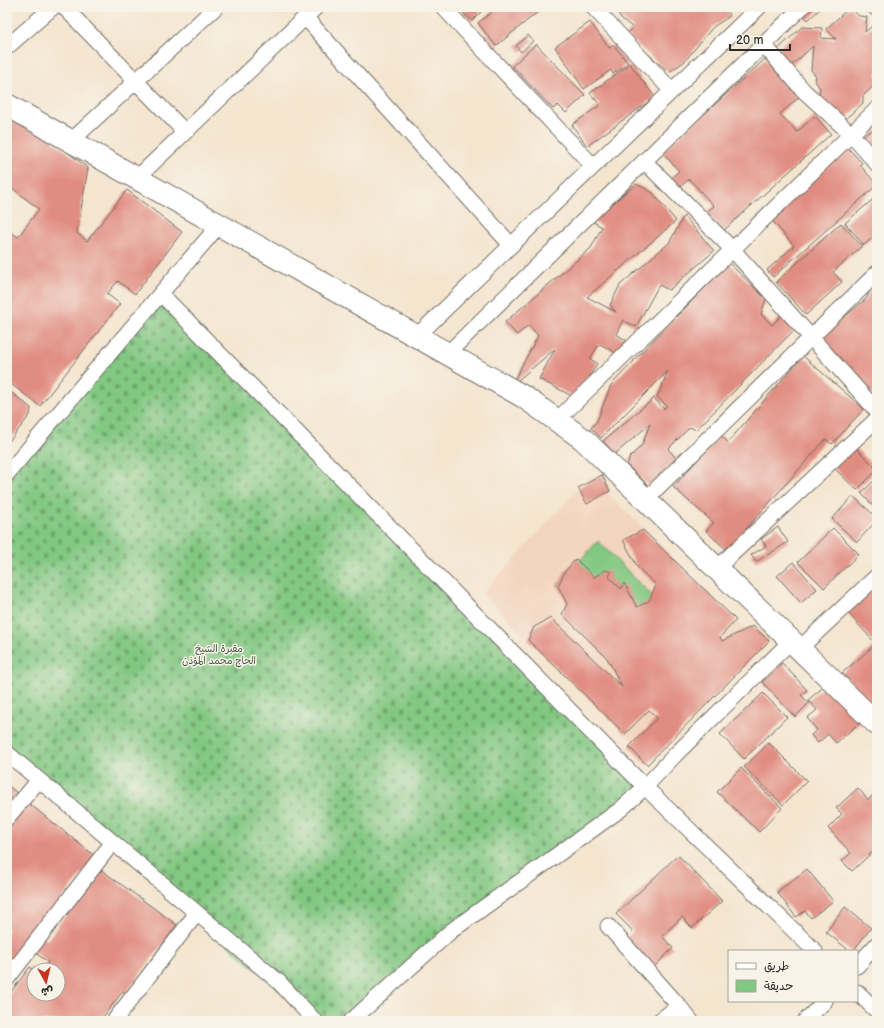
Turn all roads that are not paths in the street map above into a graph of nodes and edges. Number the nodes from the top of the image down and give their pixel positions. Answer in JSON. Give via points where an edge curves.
{"nodes":[{"id":1,"x":53,"y":7,"type":"edge"},
{"id":2,"x":64,"y":7,"type":"edge"},
{"id":3,"x":216,"y":7,"type":"edge"},
{"id":4,"x":443,"y":7,"type":"edge"},
{"id":5,"x":593,"y":7,"type":"edge"},
{"id":6,"x":802,"y":7,"type":"edge"},
{"id":7,"x":750,"y":10,"type":"edge"},
{"id":8,"x":311,"y":12,"type":"edge"},
{"id":9,"x":764,"y":45,"type":"junction"},
{"id":10,"x":7,"y":47,"type":"edge"},
{"id":11,"x":136,"y":81,"type":"junction"},
{"id":12,"x":672,"y":91,"type":"junction"},
{"id":13,"x":7,"y":105,"type":"edge"},
{"id":14,"x":877,"y":109,"type":"edge"},
{"id":15,"x":185,"y":132,"type":"junction"},
{"id":16,"x":851,"y":134,"type":"junction"},
{"id":17,"x":70,"y":141,"type":"junction"},
{"id":18,"x":644,"y":161,"type":"junction"},
{"id":19,"x":877,"y":164,"type":"edge"},
{"id":20,"x":593,"y":166,"type":"junction"},
{"id":21,"x":137,"y":178,"type":"junction"},
{"id":22,"x":219,"y":225,"type":"junction"},
{"id":23,"x":511,"y":245,"type":"junction"},
{"id":24,"x":732,"y":249,"type":"junction"},
{"id":25,"x":877,"y":273,"type":"edge"},
{"id":26,"x":161,"y":294,"type":"junction"},
{"id":27,"x":416,"y":336,"type":"junction"},
{"id":28,"x":811,"y":338,"type":"junction"},
{"id":29,"x":447,"y":354,"type":"junction"},
{"id":30,"x":877,"y":411,"type":"edge"},
{"id":31,"x":877,"y":419,"type":"edge"},
{"id":32,"x":557,"y":420,"type":"junction"},
{"id":33,"x":7,"y":474,"type":"edge"},
{"id":34,"x":646,"y":499,"type":"junction"},
{"id":35,"x":717,"y":568,"type":"junction"},
{"id":36,"x":877,"y":576,"type":"edge"},
{"id":37,"x":795,"y":645,"type":"junction"},
{"id":38,"x":876,"y":722,"type":"edge"},
{"id":39,"x":7,"y":754,"type":"edge"},
{"id":40,"x":38,"y":780,"type":"junction"},
{"id":41,"x":645,"y":787,"type":"junction"},
{"id":42,"x":7,"y":818,"type":"edge"},
{"id":43,"x":113,"y":842,"type":"junction"},
{"id":44,"x":197,"y":913,"type":"junction"},
{"id":45,"x":608,"y":926,"type":"dead end"},
{"id":46,"x":877,"y":944,"type":"edge"},
{"id":47,"x":814,"y":950,"type":"edge"},
{"id":48,"x":858,"y":965,"type":"edge"},
{"id":49,"x":7,"y":979,"type":"edge"},
{"id":50,"x":858,"y":993,"type":"edge"},
{"id":51,"x":824,"y":1002,"type":"edge"},
{"id":52,"x":679,"y":1006,"type":"junction"},
{"id":53,"x":877,"y":1011,"type":"edge"},
{"id":54,"x":114,"y":1021,"type":"edge"},
{"id":55,"x":315,"y":1021,"type":"edge"},
{"id":56,"x":351,"y":1021,"type":"edge"},
{"id":57,"x":659,"y":1021,"type":"edge"},
{"id":58,"x":691,"y":1021,"type":"edge"},
{"id":59,"x":805,"y":1021,"type":"edge"}],
"edges":[{"from":1,"to":10,"type":"street"},
{"from":2,"to":11,"type":"street"},
{"from":3,"to":11,"type":"street"},
{"from":4,"to":20,"type":"street"},
{"from":5,"to":12,"type":"street"},
{"from":6,"to":9,"type":"street"},
{"from":7,"to":12,"type":"street"},
{"from":8,"to":15,"type":"street"},
{"from":8,"to":23,"type":"street"},
{"from":9,"to":16,"type":"street","via":[[804,91]]},
{"from":9,"to":18,"type":"street"},
{"from":11,"to":15,"type":"street"},
{"from":11,"to":17,"type":"street"},
{"from":12,"to":20,"type":"street"},
{"from":13,"to":17,"type":"street"},
{"from":14,"to":16,"type":"street"},
{"from":15,"to":21,"type":"street"},
{"from":16,"to":19,"type":"street"},
{"from":16,"to":24,"type":"street"},
{"from":17,"to":21,"type":"street"},
{"from":18,"to":24,"type":"street"},
{"from":18,"to":29,"type":"street"},
{"from":20,"to":23,"type":"street"},
{"from":21,"to":22,"type":"street"},
{"from":22,"to":26,"type":"street"},
{"from":22,"to":27,"type":"street"},
{"from":23,"to":27,"type":"street"},
{"from":24,"to":28,"type":"street"},
{"from":24,"to":32,"type":"street"},
{"from":25,"to":28,"type":"street"},
{"from":26,"to":33,"type":"street"},
{"from":26,"to":41,"type":"street"},
{"from":27,"to":29,"type":"street"},
{"from":28,"to":30,"type":"street"},
{"from":28,"to":34,"type":"street"},
{"from":29,"to":32,"type":"street","via":[[524,397]]},
{"from":31,"to":35,"type":"street"},
{"from":32,"to":34,"type":"street","via":[[583,438]]},
{"from":34,"to":35,"type":"street"},
{"from":35,"to":37,"type":"street"},
{"from":36,"to":37,"type":"street"},
{"from":37,"to":38,"type":"street"},
{"from":37,"to":41,"type":"street","via":[[675,755]]},
{"from":39,"to":40,"type":"street"},
{"from":40,"to":42,"type":"street"},
{"from":40,"to":43,"type":"street"},
{"from":41,"to":47,"type":"street"},
{"from":41,"to":56,"type":"street","via":[[621,809],[451,931]]},
{"from":43,"to":44,"type":"street"},
{"from":43,"to":49,"type":"street"},
{"from":44,"to":54,"type":"street"},
{"from":44,"to":55,"type":"street","via":[[279,982]]},
{"from":45,"to":52,"type":"street"},
{"from":46,"to":48,"type":"street"},
{"from":50,"to":53,"type":"street"},
{"from":51,"to":59,"type":"street"},
{"from":52,"to":57,"type":"street"},
{"from":52,"to":58,"type":"street"}]}
